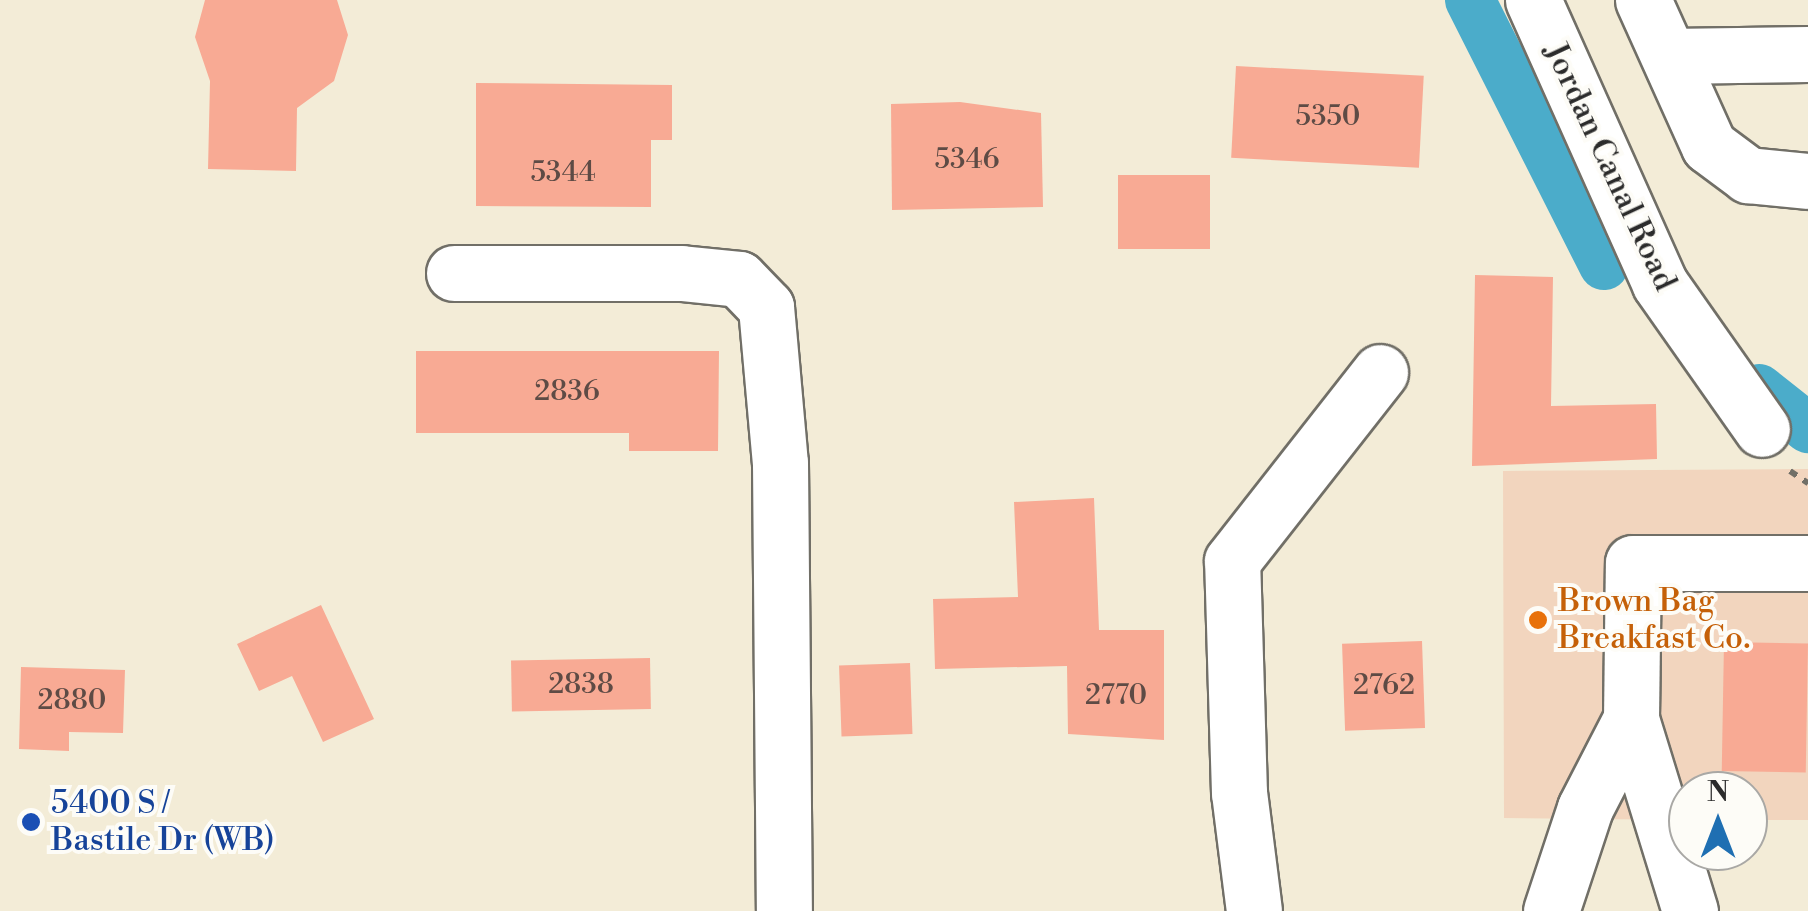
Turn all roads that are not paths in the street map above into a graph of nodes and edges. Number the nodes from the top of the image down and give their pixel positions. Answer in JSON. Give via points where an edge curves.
{"nodes":[{"id":1,"x":1533,"y":0,"type":"edge"},
{"id":2,"x":1643,"y":0,"type":"edge"},
{"id":3,"x":1808,"y":54,"type":"edge"},
{"id":4,"x":1669,"y":56,"type":"junction"},
{"id":5,"x":1808,"y":181,"type":"edge"},
{"id":6,"x":454,"y":274,"type":"dead end"},
{"id":7,"x":1380,"y":372,"type":"dead end"},
{"id":8,"x":1762,"y":428,"type":"dead end"},
{"id":9,"x":1808,"y":564,"type":"edge"},
{"id":10,"x":1630,"y":720,"type":"junction"},
{"id":11,"x":784,"y":911,"type":"edge"},
{"id":12,"x":1254,"y":911,"type":"edge"},
{"id":13,"x":1551,"y":911,"type":"edge"},
{"id":14,"x":1690,"y":911,"type":"edge"}],
"edges":[{"from":1,"to":8,"type":"street","name":"Jordan Canal Road","via":[[1660,284]]},
{"from":2,"to":4,"type":"street"},
{"from":3,"to":4,"type":"street"},
{"from":4,"to":5,"type":"street","via":[[1718,154],[1748,175]]},
{"from":6,"to":11,"type":"street","via":[[740,279],[766,307],[780,463]]},
{"from":7,"to":12,"type":"street","via":[[1232,561],[1240,794]]},
{"from":9,"to":10,"type":"street","via":[[1633,563]]},
{"from":10,"to":13,"type":"street","via":[[1585,808]]},
{"from":10,"to":14,"type":"street"}]}
